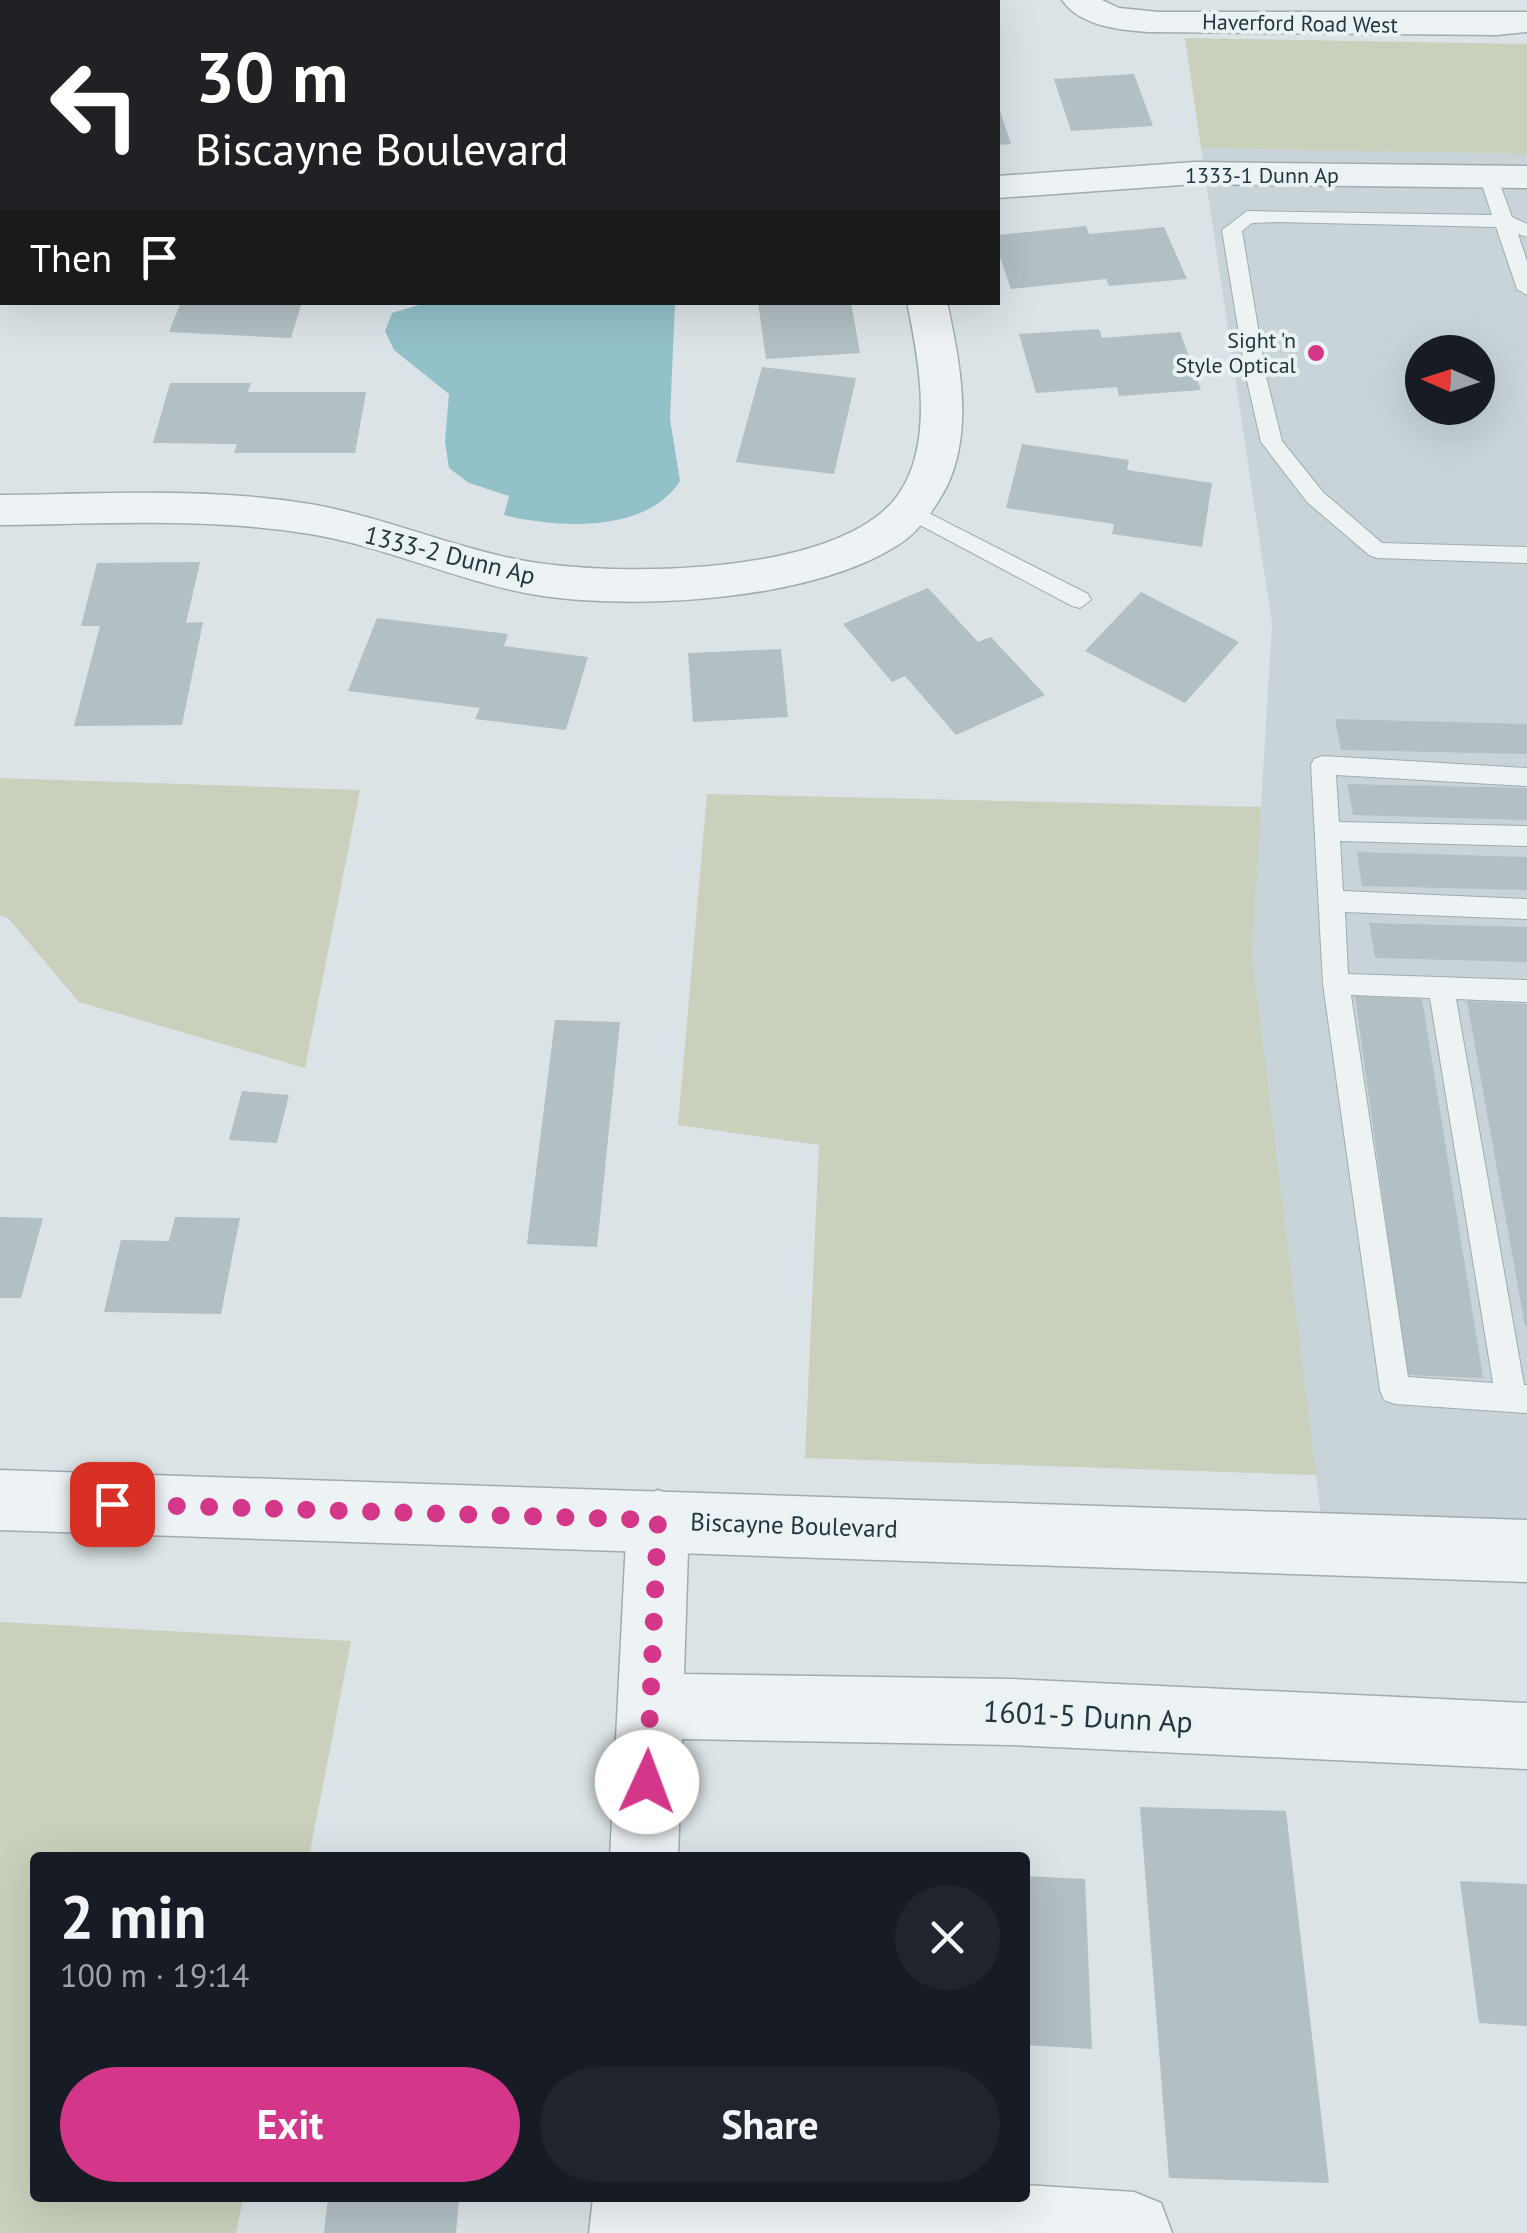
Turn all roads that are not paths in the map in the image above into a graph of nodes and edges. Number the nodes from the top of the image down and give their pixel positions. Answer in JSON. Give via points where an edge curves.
{"nodes":[{"id":1,"x":1079,"y":0,"type":"edge"},
{"id":2,"x":1527,"y":22,"type":"edge"},
{"id":3,"x":1488,"y":176,"type":"junction"},
{"id":4,"x":1527,"y":177,"type":"edge"},
{"id":5,"x":1000,"y":187,"type":"edge"},
{"id":6,"x":1505,"y":221,"type":"junction"},
{"id":7,"x":1527,"y":231,"type":"edge"},
{"id":8,"x":1527,"y":289,"type":"edge"},
{"id":9,"x":928,"y":305,"type":"edge"},
{"id":10,"x":0,"y":510,"type":"edge"},
{"id":11,"x":911,"y":510,"type":"junction"},
{"id":12,"x":1527,"y":555,"type":"edge"},
{"id":13,"x":1080,"y":600,"type":"dead end"},
{"id":14,"x":1527,"y":777,"type":"edge"},
{"id":15,"x":1327,"y":831,"type":"junction"},
{"id":16,"x":1527,"y":836,"type":"edge"},
{"id":17,"x":1331,"y":901,"type":"junction"},
{"id":18,"x":1527,"y":909,"type":"edge"},
{"id":19,"x":1336,"y":984,"type":"junction"},
{"id":20,"x":1440,"y":988,"type":"junction"},
{"id":21,"x":1527,"y":991,"type":"edge"},
{"id":22,"x":1519,"y":1399,"type":"edge"},
{"id":23,"x":0,"y":1500,"type":"edge"},
{"id":24,"x":658,"y":1520,"type":"junction"},
{"id":25,"x":1527,"y":1550,"type":"edge"},
{"id":26,"x":650,"y":1706,"type":"junction"},
{"id":27,"x":1527,"y":1736,"type":"edge"},
{"id":28,"x":644,"y":1852,"type":"edge"},
{"id":29,"x":630,"y":2202,"type":"edge"},
{"id":30,"x":707,"y":2202,"type":"edge"},
{"id":31,"x":627,"y":2233,"type":"edge"},
{"id":32,"x":1134,"y":2233,"type":"edge"}],
"edges":[{"from":1,"to":2,"type":"street","name":"Haverford Road West","via":[[1116,19],[1159,22]]},
{"from":3,"to":4,"type":"street","name":"1333-1 Dunn Ap"},
{"from":3,"to":5,"type":"street","name":"1333-1 Dunn Ap","via":[[1195,173]]},
{"from":3,"to":6,"type":"lane"},
{"from":6,"to":7,"type":"lane"},
{"from":6,"to":8,"type":"lane"},
{"from":6,"to":12,"type":"lane","via":[[1276,216],[1248,217],[1232,230],[1272,442],[1315,497],[1376,550]]},
{"from":9,"to":11,"type":"street","name":"1333-2 Dunn Ap","via":[[941,408],[930,477]]},
{"from":10,"to":11,"type":"street","name":"1333-2 Dunn Ap","via":[[227,511],[312,519],[544,580],[656,585],[814,563],[875,538]]},
{"from":11,"to":13,"type":"lane"},
{"from":14,"to":15,"type":"lane","via":[[1323,766]]},
{"from":15,"to":16,"type":"lane"},
{"from":15,"to":17,"type":"lane"},
{"from":17,"to":18,"type":"lane"},
{"from":17,"to":19,"type":"lane"},
{"from":19,"to":20,"type":"lane"},
{"from":19,"to":22,"type":"lane","via":[[1395,1390]]},
{"from":20,"to":21,"type":"lane"},
{"from":20,"to":22,"type":"lane"},
{"from":23,"to":24,"type":"street","name":"Biscayne Boulevard"},
{"from":24,"to":25,"type":"street","name":"Biscayne Boulevard"},
{"from":24,"to":26,"type":"street"},
{"from":26,"to":27,"type":"street","name":"1601-5 Dunn Ap","via":[[1011,1712]]},
{"from":26,"to":28,"type":"street"},
{"from":29,"to":31,"type":"street"},
{"from":30,"to":32,"type":"street"}]}
